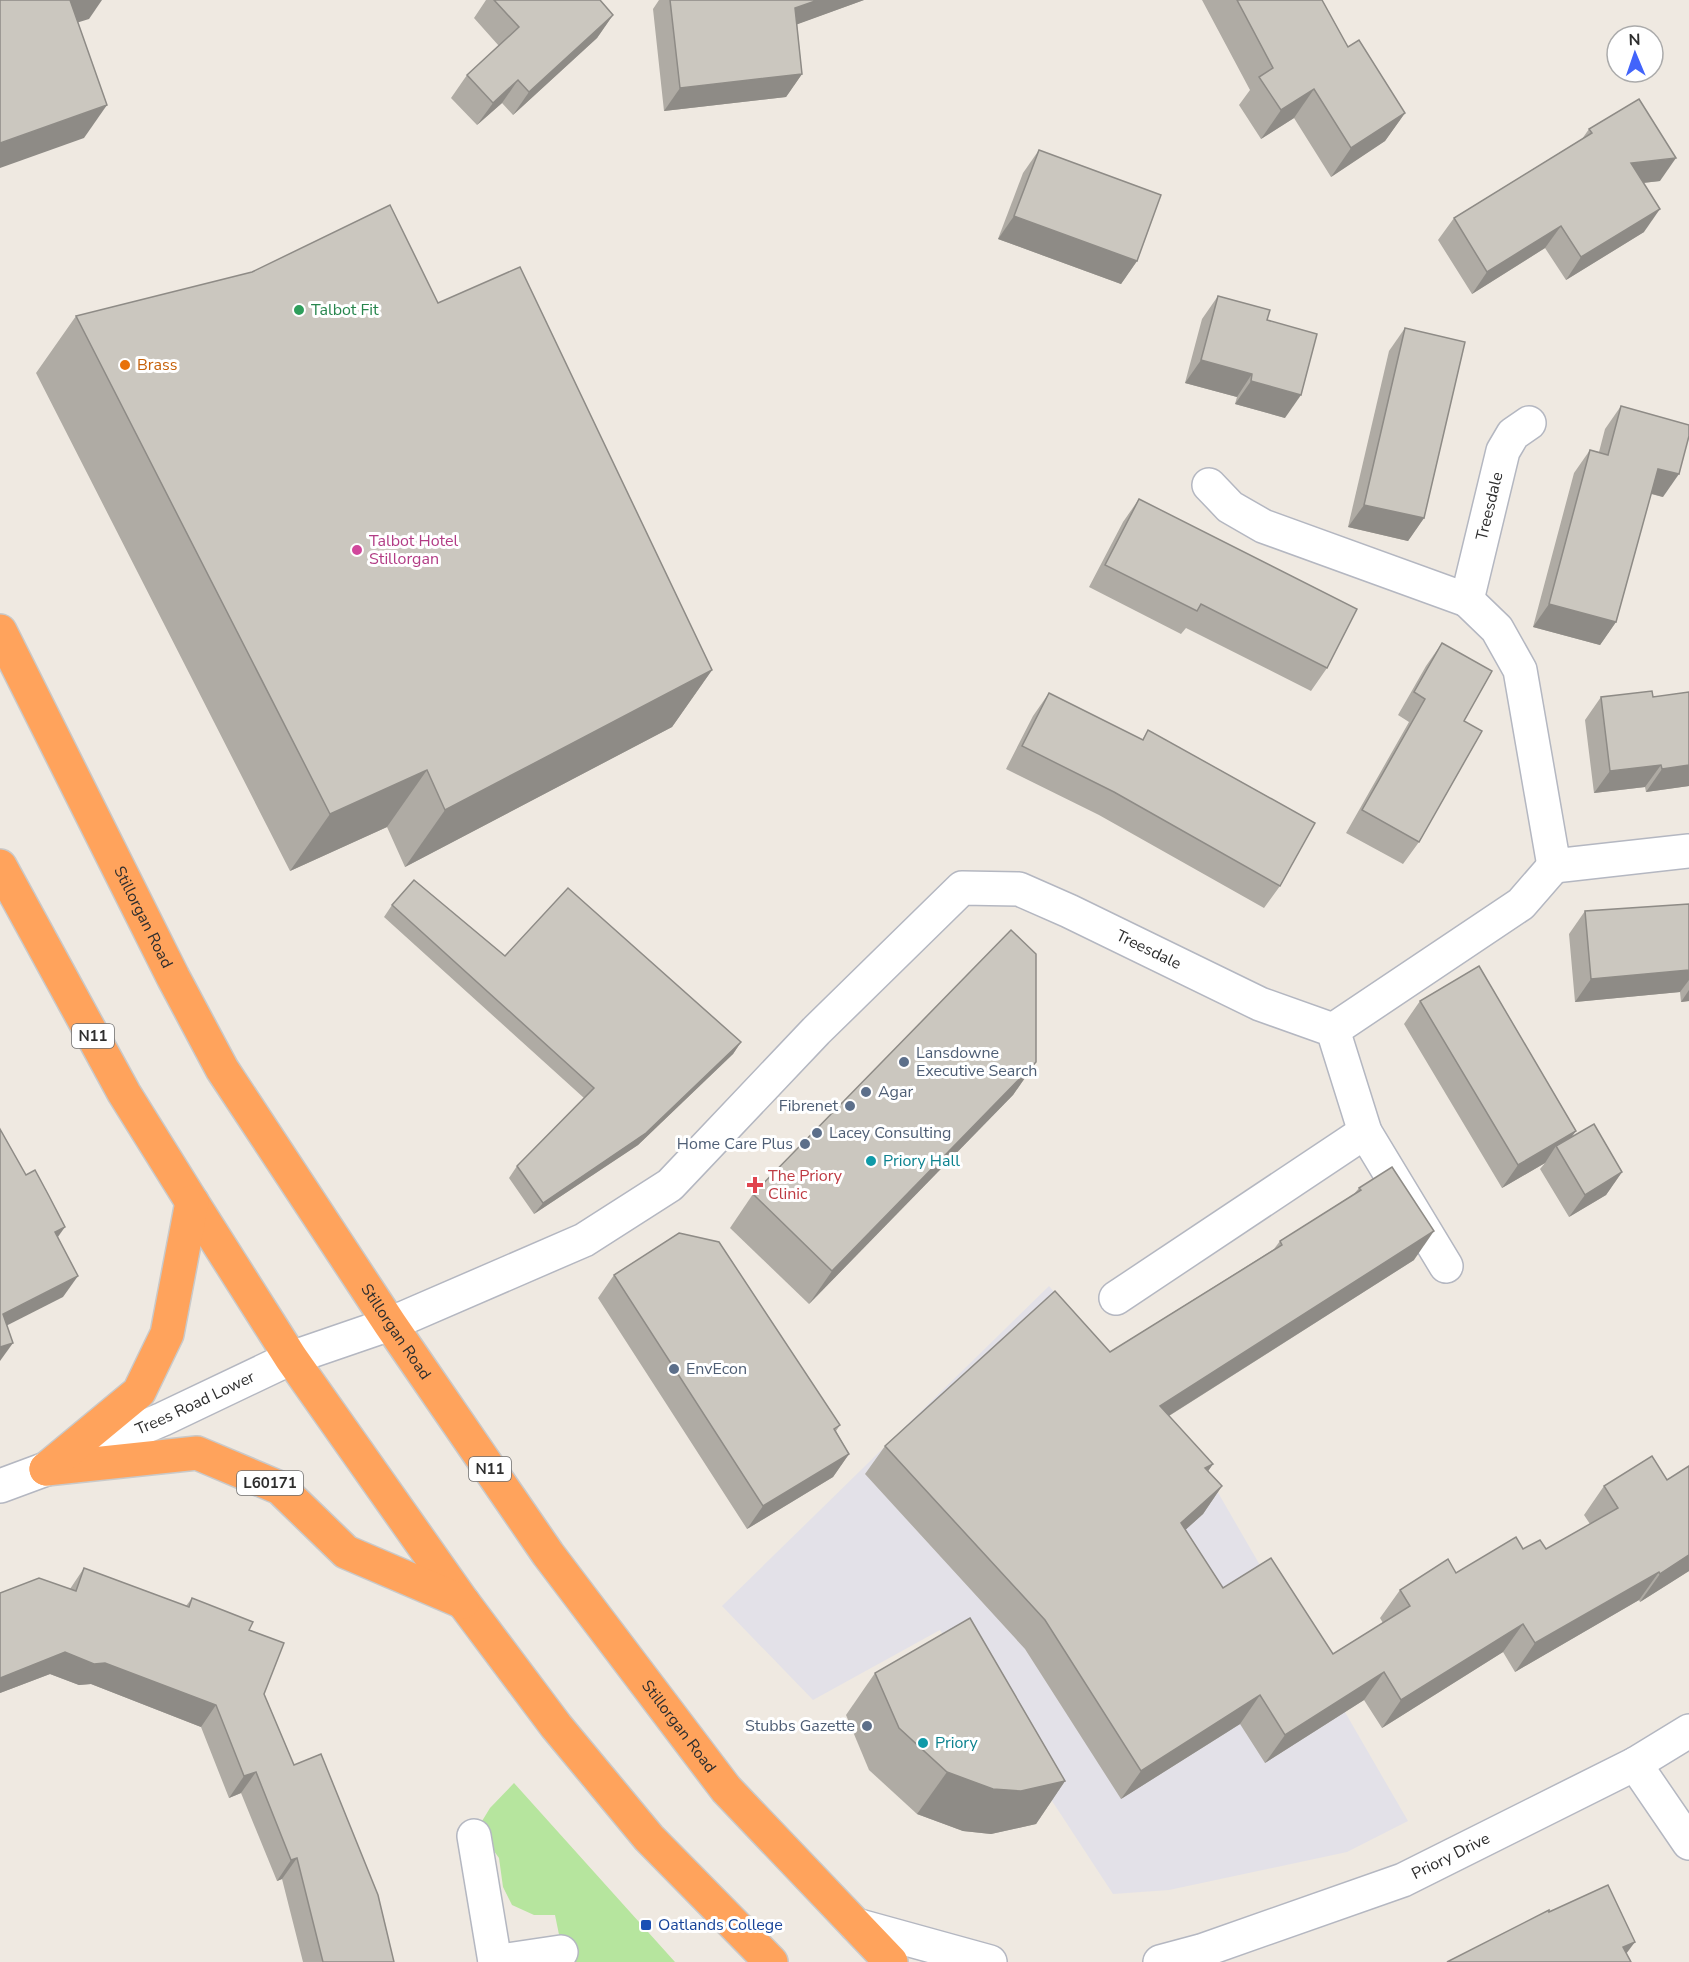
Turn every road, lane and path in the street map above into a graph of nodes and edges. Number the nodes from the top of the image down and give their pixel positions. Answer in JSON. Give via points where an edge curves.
{"nodes":[{"id":1,"x":1530,"y":423,"type":"dead end"},
{"id":2,"x":1209,"y":485,"type":"dead end"},
{"id":3,"x":1467,"y":600,"type":"junction"},
{"id":4,"x":0,"y":632,"type":"edge"},
{"id":5,"x":1689,"y":852,"type":"edge"},
{"id":6,"x":0,"y":866,"type":"edge"},
{"id":7,"x":1554,"y":866,"type":"junction"},
{"id":8,"x":1333,"y":1029,"type":"junction"},
{"id":9,"x":1365,"y":1132,"type":"junction"},
{"id":10,"x":192,"y":1202,"type":"junction"},
{"id":11,"x":1446,"y":1266,"type":"dead end"},
{"id":12,"x":1116,"y":1298,"type":"dead end"},
{"id":13,"x":390,"y":1324,"type":"junction"},
{"id":14,"x":291,"y":1358,"type":"junction"},
{"id":15,"x":46,"y":1469,"type":"junction"},
{"id":16,"x":0,"y":1486,"type":"edge"},
{"id":17,"x":463,"y":1602,"type":"junction"},
{"id":18,"x":1689,"y":1731,"type":"edge"},
{"id":19,"x":1635,"y":1764,"type":"junction"},
{"id":20,"x":474,"y":1836,"type":"dead end"},
{"id":21,"x":1689,"y":1843,"type":"edge"},
{"id":22,"x":856,"y":1925,"type":"junction"},
{"id":23,"x":561,"y":1952,"type":"dead end"},
{"id":24,"x":1194,"y":1956,"type":"edge"},
{"id":25,"x":495,"y":1962,"type":"edge"},
{"id":26,"x":771,"y":1962,"type":"edge"},
{"id":27,"x":891,"y":1962,"type":"edge"},
{"id":28,"x":990,"y":1962,"type":"edge"},
{"id":29,"x":1160,"y":1962,"type":"edge"}],
"edges":[{"from":1,"to":3,"type":"street","name":"Treesdale","via":[[1513,434],[1503,451]]},
{"from":2,"to":3,"type":"street","via":[[1230,507],[1263,526]]},
{"from":3,"to":7,"type":"street","via":[[1497,629],[1520,670]]},
{"from":4,"to":13,"type":"highway","name":"Stillorgan Road","number":"N11","via":[[222,1069]]},
{"from":5,"to":7,"type":"street"},
{"from":6,"to":10,"type":"highway","number":"N11","via":[[124,1093]]},
{"from":7,"to":8,"type":"street","via":[[1521,904]]},
{"from":8,"to":9,"type":"street"},
{"from":8,"to":13,"type":"street","name":"Treesdale","via":[[1260,1004],[1019,889],[962,888],[816,1031],[670,1185],[584,1240]]},
{"from":9,"to":11,"type":"street"},
{"from":9,"to":12,"type":"street"},
{"from":10,"to":14,"type":"highway","number":"N11"},
{"from":10,"to":15,"type":"highway","via":[[167,1334],[139,1392]]},
{"from":13,"to":14,"type":"street","name":"Trees Road Lower","number":"L60171"},
{"from":13,"to":22,"type":"highway","name":"Stillorgan Road","number":"N11","via":[[548,1554],[726,1789]]},
{"from":14,"to":15,"type":"street","name":"Trees Road Lower","number":"L60171"},
{"from":14,"to":17,"type":"highway","number":"N11"},
{"from":15,"to":16,"type":"street","name":"Trees Road Lower","number":"L60171"},
{"from":15,"to":17,"type":"highway","number":"L60171","via":[[197,1453],[280,1488],[346,1552]]},
{"from":17,"to":26,"type":"highway","number":"N11","via":[[556,1726],[649,1838]]},
{"from":18,"to":19,"type":"street","name":"Priory Drive"},
{"from":19,"to":21,"type":"street"},
{"from":19,"to":24,"type":"street","name":"Priory Drive","via":[[1403,1880]]},
{"from":20,"to":25,"type":"street"},
{"from":22,"to":27,"type":"highway","name":"Stillorgan Road","number":"N11"},
{"from":22,"to":28,"type":"street"},
{"from":23,"to":25,"type":"street"},
{"from":24,"to":29,"type":"street","name":"Priory Drive"}]}
